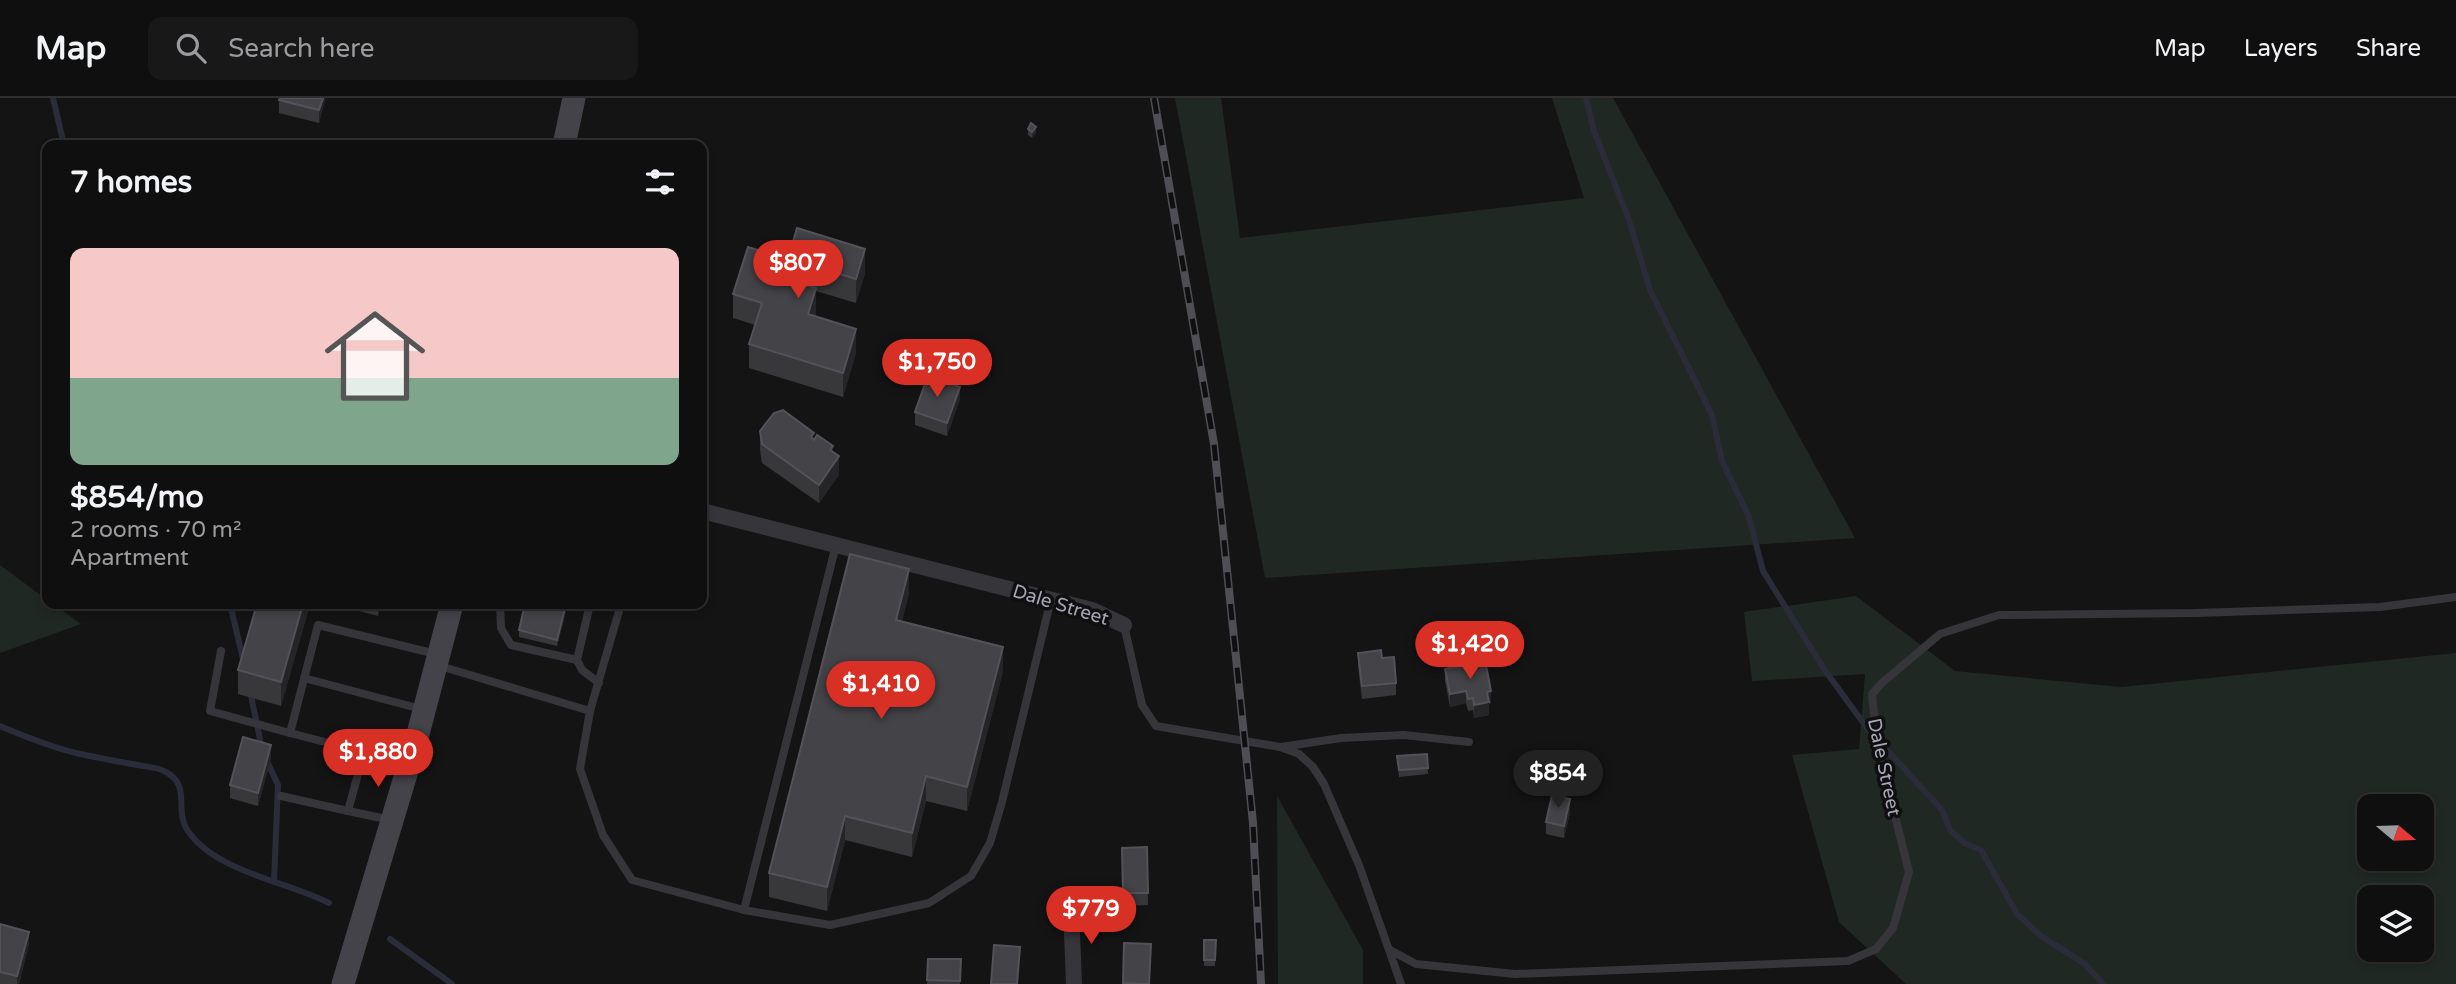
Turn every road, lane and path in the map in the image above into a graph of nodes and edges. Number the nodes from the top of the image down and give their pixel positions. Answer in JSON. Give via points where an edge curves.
{"nodes":[{"id":1,"x":574,"y":98,"type":"edge"},
{"id":2,"x":565,"y":140,"type":"edge"},
{"id":3,"x":707,"y":512,"type":"edge"},
{"id":4,"x":836,"y":545,"type":"junction"},
{"id":5,"x":2456,"y":597,"type":"edge"},
{"id":6,"x":1051,"y":599,"type":"junction"},
{"id":7,"x":451,"y":609,"type":"edge"},
{"id":8,"x":500,"y":609,"type":"edge"},
{"id":9,"x":589,"y":609,"type":"edge"},
{"id":10,"x":620,"y":609,"type":"edge"},
{"id":11,"x":1124,"y":625,"type":"joint"},
{"id":12,"x":221,"y":651,"type":"dead end"},
{"id":13,"x":438,"y":660,"type":"junction"},
{"id":14,"x":577,"y":660,"type":"junction"},
{"id":15,"x":304,"y":678,"type":"junction"},
{"id":16,"x":598,"y":683,"type":"junction"},
{"id":17,"x":424,"y":710,"type":"junction"},
{"id":18,"x":590,"y":711,"type":"junction"},
{"id":19,"x":290,"y":733,"type":"junction"},
{"id":20,"x":1469,"y":742,"type":"dead end"},
{"id":21,"x":1280,"y":747,"type":"junction"},
{"id":22,"x":364,"y":752,"type":"junction"},
{"id":23,"x":409,"y":764,"type":"junction"},
{"id":24,"x":281,"y":796,"type":"dead end"},
{"id":25,"x":348,"y":811,"type":"junction"},
{"id":26,"x":391,"y":820,"type":"junction"},
{"id":27,"x":1071,"y":908,"type":"dead end"},
{"id":28,"x":744,"y":910,"type":"junction"},
{"id":29,"x":1390,"y":950,"type":"junction"},
{"id":30,"x":343,"y":984,"type":"edge"},
{"id":31,"x":1074,"y":984,"type":"edge"},
{"id":32,"x":1401,"y":984,"type":"edge"}],
"edges":[{"from":1,"to":2,"type":"main road"},
{"from":3,"to":4,"type":"street","name":"Dale Street"},
{"from":4,"to":6,"type":"street","name":"Dale Street"},
{"from":4,"to":28,"type":"lane"},
{"from":5,"to":29,"type":"lane","name":"Dale Street","via":[[2367,607],[1999,615],[1940,634],[1872,694],[1877,744],[1909,872],[1893,928],[1877,949],[1848,961],[1515,974],[1416,964]]},
{"from":6,"to":11,"type":"street","name":"Dale Street","via":[[1093,610]]},
{"from":6,"to":28,"type":"lane","via":[[1002,802],[990,843],[971,876],[929,903],[830,925]]},
{"from":7,"to":13,"type":"main road"},
{"from":8,"to":14,"type":"lane","via":[[501,628],[511,645]]},
{"from":9,"to":14,"type":"lane"},
{"from":10,"to":16,"type":"lane"},
{"from":11,"to":21,"type":"lane","name":"Dale Street","via":[[1142,705],[1156,726]]},
{"from":12,"to":19,"type":"lane","via":[[210,711]]},
{"from":13,"to":15,"type":"lane","via":[[318,625]]},
{"from":13,"to":17,"type":"main road"},
{"from":13,"to":18,"type":"lane"},
{"from":14,"to":16,"type":"lane"},
{"from":15,"to":17,"type":"lane"},
{"from":15,"to":19,"type":"lane"},
{"from":16,"to":18,"type":"lane"},
{"from":17,"to":23,"type":"main road"},
{"from":18,"to":28,"type":"lane","via":[[580,769],[603,835],[632,880]]},
{"from":19,"to":22,"type":"lane"},
{"from":20,"to":21,"type":"lane","via":[[1404,735]]},
{"from":21,"to":29,"type":"lane","name":"Dale Street","via":[[1299,754],[1324,784]]},
{"from":22,"to":23,"type":"lane"},
{"from":22,"to":25,"type":"lane"},
{"from":23,"to":26,"type":"main road"},
{"from":24,"to":25,"type":"lane"},
{"from":25,"to":26,"type":"lane"},
{"from":26,"to":30,"type":"main road"},
{"from":27,"to":31,"type":"street"},
{"from":29,"to":32,"type":"lane","name":"Dale Street"}]}
